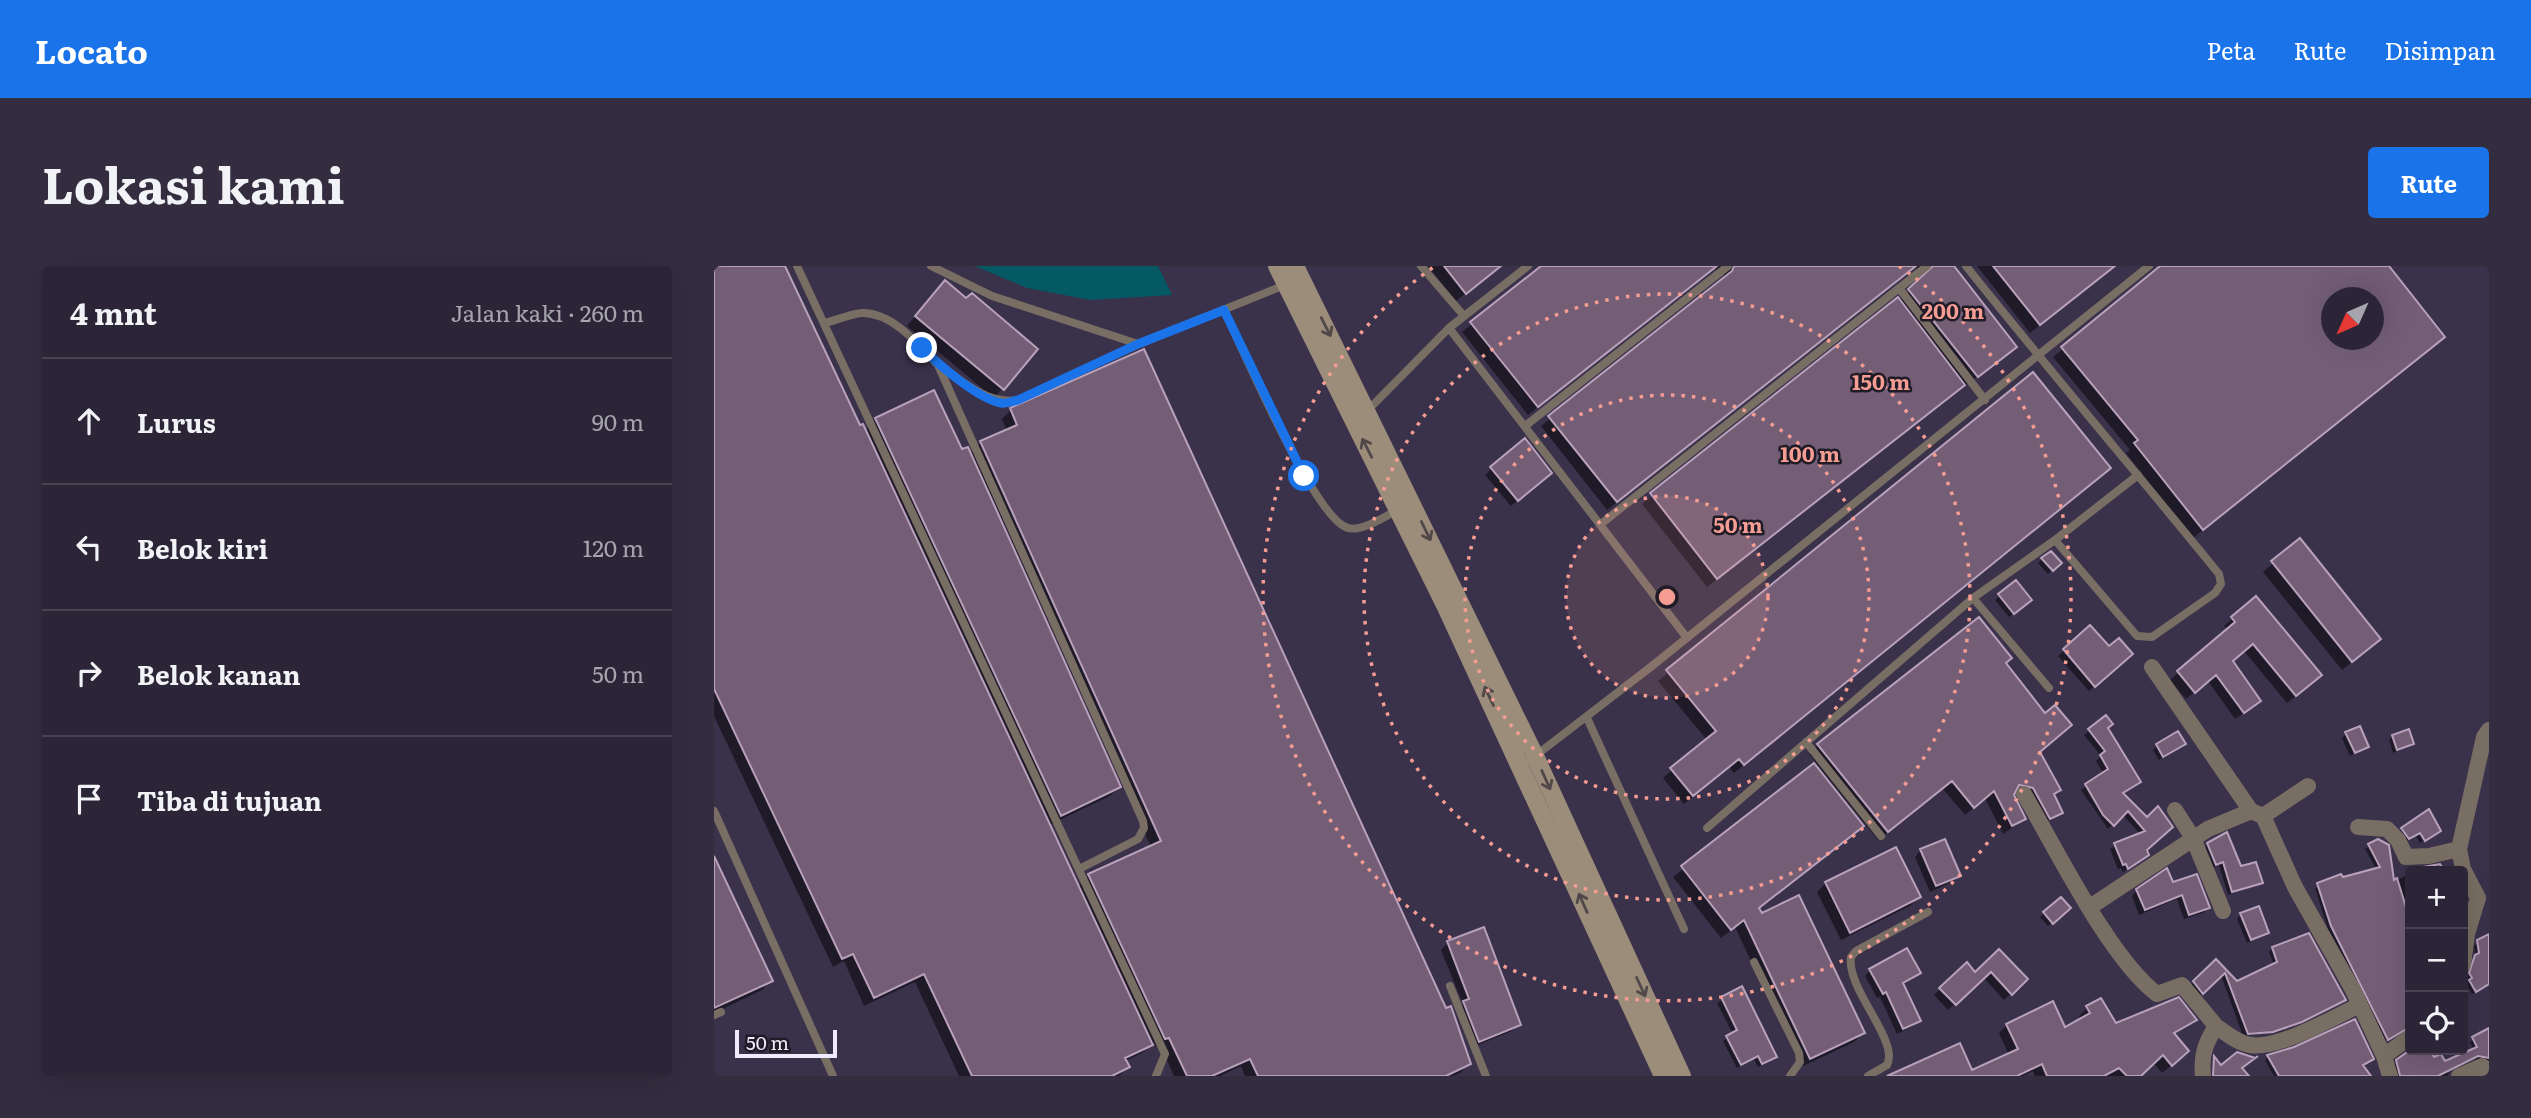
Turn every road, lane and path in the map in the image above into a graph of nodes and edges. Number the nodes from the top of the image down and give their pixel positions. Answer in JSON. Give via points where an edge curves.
{"nodes":[{"id":1,"x":797,"y":266,"type":"edge"},
{"id":2,"x":931,"y":266,"type":"edge"},
{"id":3,"x":1277,"y":266,"type":"edge"},
{"id":4,"x":1421,"y":266,"type":"edge"},
{"id":5,"x":1528,"y":266,"type":"edge"},
{"id":6,"x":1728,"y":266,"type":"edge"},
{"id":7,"x":1927,"y":266,"type":"edge"},
{"id":8,"x":1966,"y":266,"type":"edge"},
{"id":9,"x":2149,"y":266,"type":"edge"},
{"id":10,"x":1294,"y":276,"type":"edge"},
{"id":11,"x":1899,"y":288,"type":"junction"},
{"id":12,"x":1224,"y":310,"type":"junction"},
{"id":13,"x":1464,"y":316,"type":"junction"},
{"id":14,"x":825,"y":323,"type":"junction"},
{"id":15,"x":1450,"y":328,"type":"junction"},
{"id":16,"x":1138,"y":344,"type":"junction"},
{"id":17,"x":2038,"y":356,"type":"junction"},
{"id":18,"x":938,"y":365,"type":"junction"},
{"id":19,"x":1985,"y":400,"type":"junction"},
{"id":20,"x":1367,"y":410,"type":"junction"},
{"id":21,"x":1525,"y":425,"type":"junction"},
{"id":22,"x":2138,"y":475,"type":"junction"},
{"id":23,"x":1398,"y":510,"type":"junction"},
{"id":24,"x":1602,"y":523,"type":"junction"},
{"id":25,"x":2055,"y":540,"type":"junction"},
{"id":26,"x":1973,"y":598,"type":"junction"},
{"id":27,"x":1687,"y":638,"type":"junction"},
{"id":28,"x":2152,"y":667,"type":"dead end"},
{"id":29,"x":2049,"y":688,"type":"dead end"},
{"id":30,"x":1587,"y":718,"type":"junction"},
{"id":31,"x":2489,"y":730,"type":"edge"},
{"id":32,"x":1806,"y":742,"type":"junction"},
{"id":33,"x":1528,"y":761,"type":"junction"},
{"id":34,"x":2308,"y":786,"type":"dead end"},
{"id":35,"x":2024,"y":794,"type":"dead end"},
{"id":36,"x":2175,"y":810,"type":"dead end"},
{"id":37,"x":714,"y":811,"type":"edge"},
{"id":38,"x":2257,"y":813,"type":"junction"},
{"id":39,"x":2358,"y":827,"type":"dead end"},
{"id":40,"x":1707,"y":828,"type":"dead end"},
{"id":41,"x":1881,"y":836,"type":"dead end"},
{"id":42,"x":2193,"y":838,"type":"junction"},
{"id":43,"x":2459,"y":849,"type":"junction"},
{"id":44,"x":1081,"y":869,"type":"junction"},
{"id":45,"x":2090,"y":907,"type":"junction"},
{"id":46,"x":2222,"y":911,"type":"dead end"},
{"id":47,"x":1928,"y":912,"type":"dead end"},
{"id":48,"x":1684,"y":929,"type":"dead end"},
{"id":49,"x":2468,"y":931,"type":"edge"},
{"id":50,"x":1754,"y":962,"type":"dead end"},
{"id":51,"x":1450,"y":986,"type":"dead end"},
{"id":52,"x":2360,"y":1006,"type":"junction"},
{"id":53,"x":2216,"y":1026,"type":"junction"},
{"id":54,"x":2405,"y":1044,"type":"edge"},
{"id":55,"x":2386,"y":1070,"type":"edge"},
{"id":56,"x":2489,"y":1070,"type":"edge"},
{"id":57,"x":834,"y":1076,"type":"edge"},
{"id":58,"x":1156,"y":1076,"type":"edge"},
{"id":59,"x":1486,"y":1076,"type":"edge"},
{"id":60,"x":1663,"y":1076,"type":"edge"},
{"id":61,"x":1682,"y":1076,"type":"edge"},
{"id":62,"x":1790,"y":1076,"type":"edge"},
{"id":63,"x":1868,"y":1076,"type":"edge"},
{"id":64,"x":2203,"y":1076,"type":"edge"},
{"id":65,"x":2459,"y":1076,"type":"edge"}],
"edges":[{"from":1,"to":14,"type":"lane"},
{"from":2,"to":16,"type":"lane","via":[[992,296]]},
{"from":3,"to":10,"type":"street"},
{"from":4,"to":13,"type":"lane"},
{"from":5,"to":13,"type":"lane"},
{"from":6,"to":21,"type":"lane"},
{"from":7,"to":11,"type":"lane"},
{"from":8,"to":17,"type":"lane"},
{"from":9,"to":17,"type":"lane"},
{"from":10,"to":12,"type":"lane"},
{"from":10,"to":20,"type":"street","one_way":true},
{"from":23,"to":10,"type":"street","one_way":true},
{"from":11,"to":19,"type":"lane"},
{"from":11,"to":24,"type":"lane"},
{"from":12,"to":16,"type":"lane"},
{"from":12,"to":23,"type":"lane","via":[[1304,476],[1335,522],[1357,529]]},
{"from":13,"to":15,"type":"lane"},
{"from":14,"to":18,"type":"lane","via":[[862,313],[877,316],[891,322]]},
{"from":14,"to":44,"type":"lane"},
{"from":15,"to":20,"type":"lane"},
{"from":15,"to":21,"type":"lane"},
{"from":16,"to":18,"type":"lane","via":[[1018,400],[1001,403]]},
{"from":17,"to":19,"type":"lane"},
{"from":17,"to":22,"type":"lane"},
{"from":18,"to":44,"type":"lane","via":[[1143,821],[1138,839]]},
{"from":19,"to":27,"type":"lane"},
{"from":20,"to":33,"type":"street","one_way":true},
{"from":21,"to":24,"type":"lane"},
{"from":22,"to":25,"type":"lane"},
{"from":22,"to":25,"type":"lane","via":[[2220,574],[2221,584],[2215,593],[2152,637],[2137,636]]},
{"from":33,"to":23,"type":"street","one_way":true},
{"from":24,"to":27,"type":"lane"},
{"from":25,"to":26,"type":"lane"},
{"from":26,"to":29,"type":"lane"},
{"from":26,"to":32,"type":"lane"},
{"from":27,"to":30,"type":"lane"},
{"from":28,"to":38,"type":"street"},
{"from":30,"to":33,"type":"lane"},
{"from":30,"to":48,"type":"lane"},
{"from":31,"to":43,"type":"street"},
{"from":32,"to":40,"type":"lane"},
{"from":32,"to":41,"type":"lane"},
{"from":60,"to":33,"type":"street","one_way":true},
{"from":33,"to":61,"type":"street","one_way":true},
{"from":34,"to":38,"type":"street"},
{"from":35,"to":45,"type":"street"},
{"from":36,"to":42,"type":"street"},
{"from":37,"to":57,"type":"lane"},
{"from":38,"to":42,"type":"street"},
{"from":38,"to":52,"type":"street"},
{"from":39,"to":43,"type":"street","via":[[2388,829],[2406,857]]},
{"from":42,"to":45,"type":"street"},
{"from":42,"to":46,"type":"street"},
{"from":43,"to":49,"type":"street","via":[[2463,869],[2478,898]]},
{"from":44,"to":58,"type":"lane","via":[[1165,1054]]},
{"from":45,"to":53,"type":"street","via":[[2151,989],[2161,994],[2182,985]]},
{"from":47,"to":63,"type":"lane","via":[[1851,957],[1852,976],[1889,1051],[1887,1065]]},
{"from":50,"to":62,"type":"lane","via":[[1799,1053],[1800,1062]]},
{"from":51,"to":59,"type":"lane"},
{"from":52,"to":53,"type":"street","via":[[2259,1045],[2237,1040]]},
{"from":52,"to":55,"type":"street"},
{"from":53,"to":64,"type":"street","via":[[2205,1044]]},
{"from":54,"to":55,"type":"street"},
{"from":56,"to":65,"type":"street","via":[[2482,1066]]}]}
